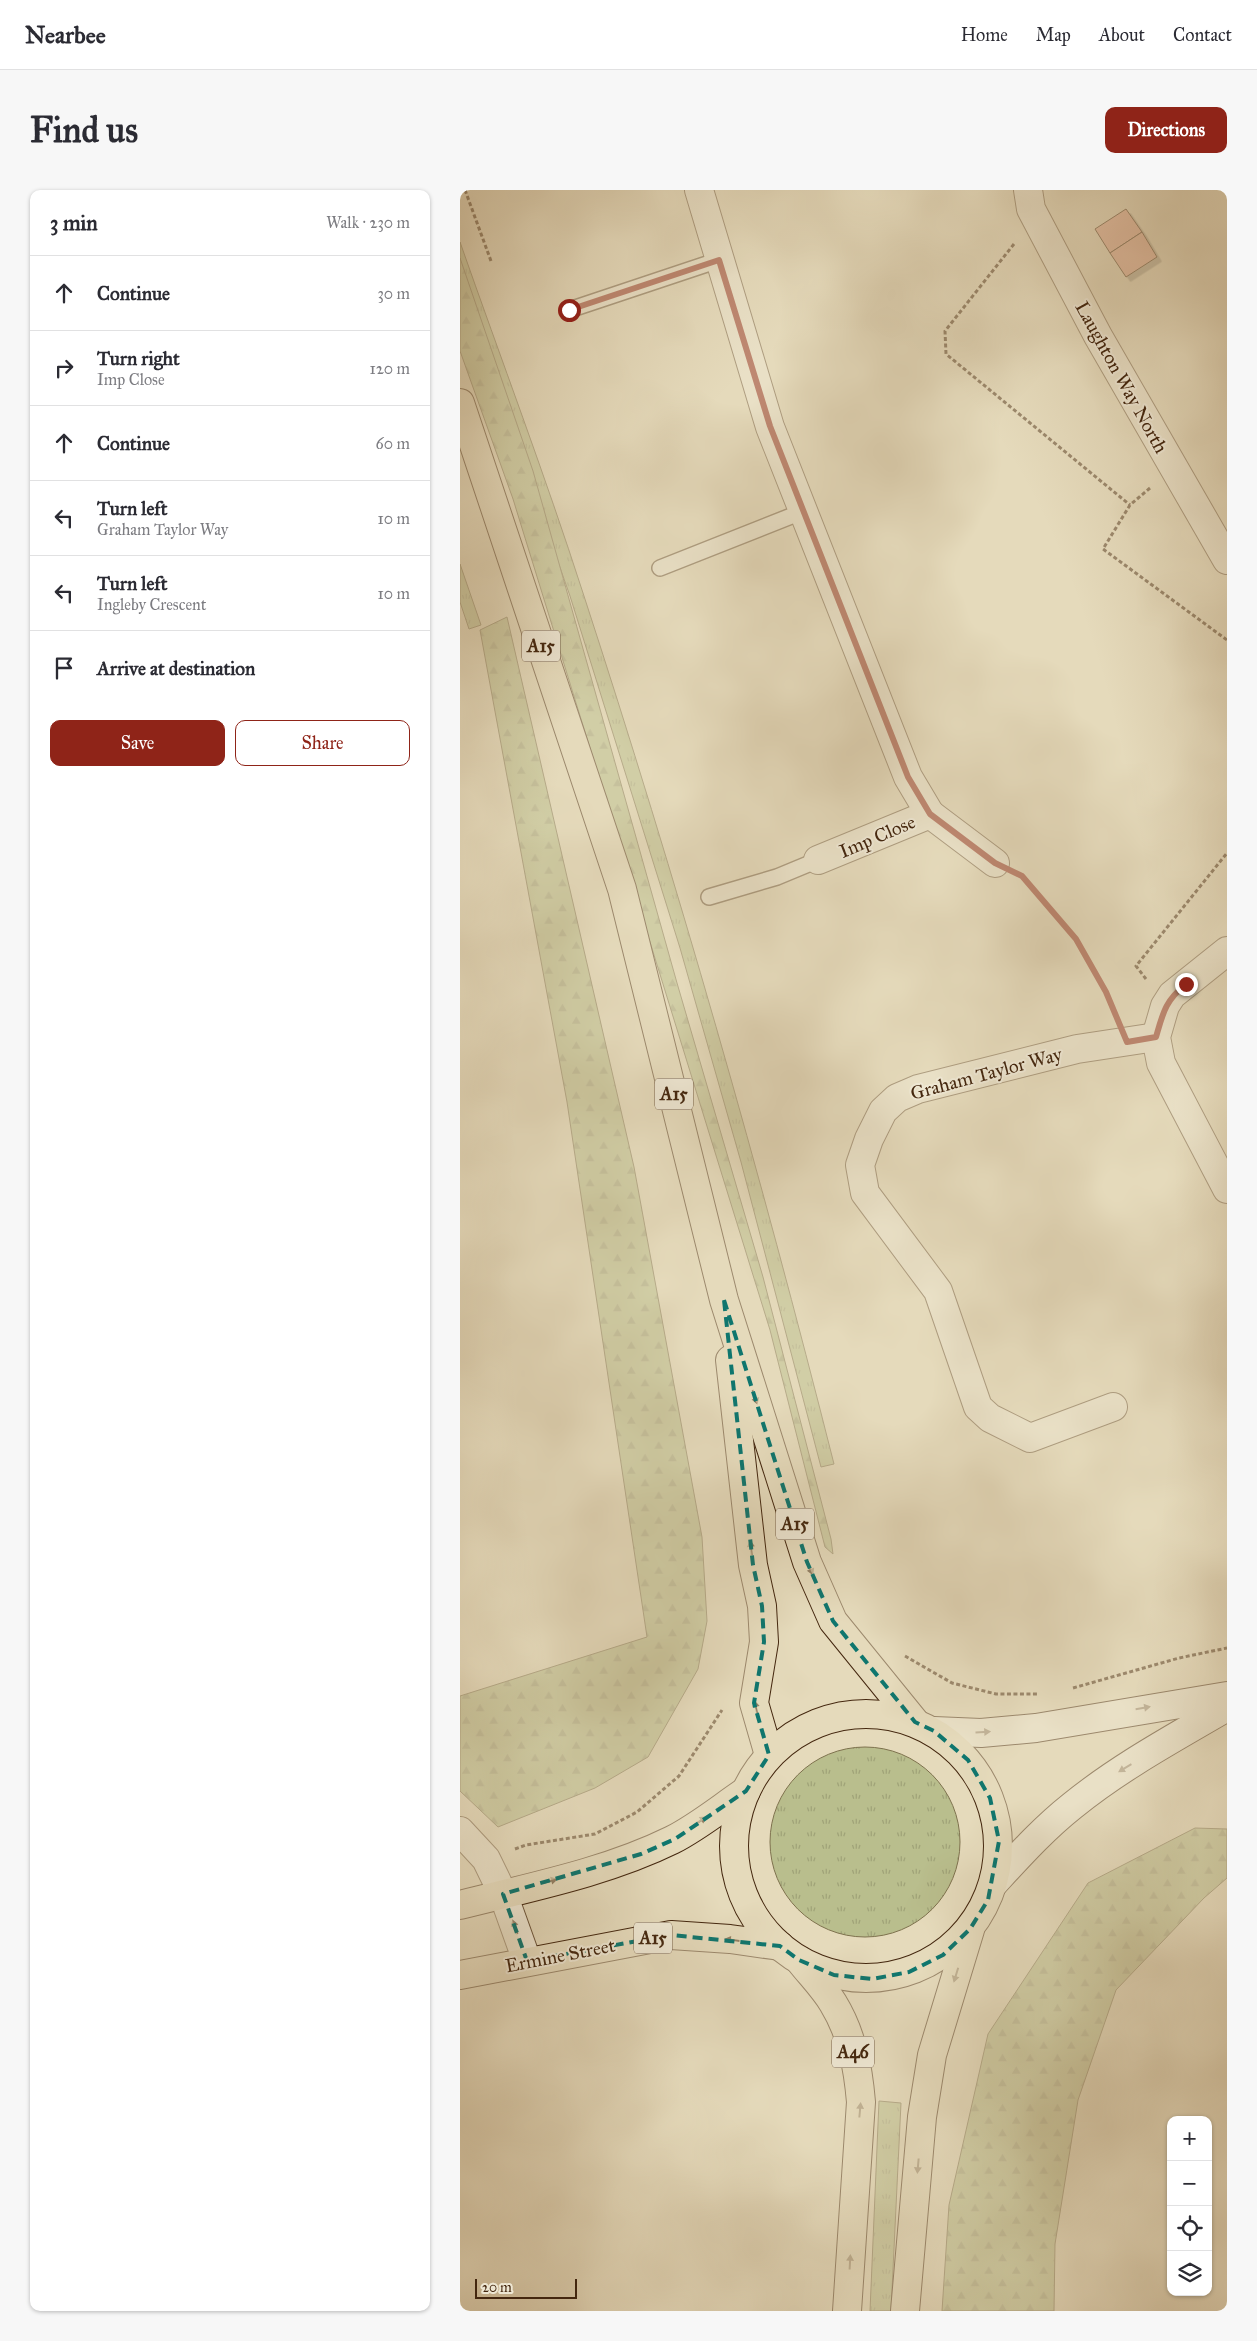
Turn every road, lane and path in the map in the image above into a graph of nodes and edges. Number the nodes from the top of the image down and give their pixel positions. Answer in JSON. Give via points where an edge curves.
{"nodes":[{"id":1,"x":465,"y":190,"type":"edge"},
{"id":2,"x":699,"y":190,"type":"edge"},
{"id":3,"x":1028,"y":190,"type":"edge"},
{"id":4,"x":1036,"y":218,"type":"junction"},
{"id":5,"x":719,"y":260,"type":"junction"},
{"id":6,"x":491,"y":261,"type":"dead end"},
{"id":7,"x":569,"y":310,"type":"dead end"},
{"id":8,"x":460,"y":403,"type":"edge"},
{"id":9,"x":1174,"y":469,"type":"junction"},
{"id":10,"x":1130,"y":505,"type":"junction"},
{"id":11,"x":804,"y":511,"type":"junction"},
{"id":12,"x":1227,"y":560,"type":"edge"},
{"id":13,"x":660,"y":568,"type":"dead end"},
{"id":14,"x":1227,"y":640,"type":"edge"},
{"id":15,"x":930,"y":814,"type":"junction"},
{"id":16,"x":1227,"y":853,"type":"edge"},
{"id":17,"x":818,"y":860,"type":"joint"},
{"id":18,"x":995,"y":863,"type":"joint"},
{"id":19,"x":709,"y":897,"type":"dead end"},
{"id":20,"x":1227,"y":950,"type":"edge"},
{"id":21,"x":1165,"y":1006,"type":"junction"},
{"id":22,"x":1156,"y":1037,"type":"junction"},
{"id":23,"x":1127,"y":1042,"type":"junction"},
{"id":24,"x":1227,"y":1189,"type":"edge"},
{"id":25,"x":724,"y":1300,"type":"junction"},
{"id":26,"x":1113,"y":1407,"type":"dead end"},
{"id":27,"x":1227,"y":1648,"type":"edge"},
{"id":28,"x":901,"y":1653,"type":"dead end"},
{"id":29,"x":1069,"y":1688,"type":"dead end"},
{"id":30,"x":1042,"y":1694,"type":"dead end"},
{"id":31,"x":1227,"y":1696,"type":"edge"},
{"id":32,"x":724,"y":1702,"type":"dead end"},
{"id":33,"x":1227,"y":1707,"type":"edge"},
{"id":34,"x":925,"y":1727,"type":"junction"},
{"id":35,"x":769,"y":1755,"type":"junction"},
{"id":36,"x":746,"y":1791,"type":"junction"},
{"id":37,"x":460,"y":1831,"type":"edge"},
{"id":38,"x":526,"y":1845,"type":"dead end"},
{"id":39,"x":994,"y":1884,"type":"junction"},
{"id":40,"x":503,"y":1894,"type":"junction"},
{"id":41,"x":460,"y":1905,"type":"edge"},
{"id":42,"x":970,"y":1929,"type":"junction"},
{"id":43,"x":789,"y":1953,"type":"junction"},
{"id":44,"x":527,"y":1961,"type":"junction"},
{"id":45,"x":460,"y":1975,"type":"edge"},
{"id":46,"x":847,"y":2311,"type":"edge"},
{"id":47,"x":905,"y":2311,"type":"edge"}],
"edges":[{"from":1,"to":6,"type":"path"},
{"from":2,"to":5,"type":"street","name":"Imp Close"},
{"from":3,"to":4,"type":"street","name":"Laughton Way North"},
{"from":4,"to":9,"type":"street","name":"Laughton Way North","via":[[1098,336]]},
{"from":4,"to":10,"type":"path","via":[[945,331],[946,354]]},
{"from":5,"to":7,"type":"lane"},
{"from":5,"to":11,"type":"street","name":"Imp Close","via":[[770,426]]},
{"from":8,"to":25,"type":"highway","number":"A15","via":[[622,889]]},
{"from":9,"to":10,"type":"path"},
{"from":9,"to":12,"type":"street","name":"Laughton Way North"},
{"from":10,"to":14,"type":"path","via":[[1103,548]]},
{"from":11,"to":13,"type":"lane"},
{"from":11,"to":15,"type":"street","name":"Imp Close","via":[[908,777]]},
{"from":15,"to":17,"type":"street","name":"Imp Close"},
{"from":15,"to":18,"type":"street"},
{"from":16,"to":21,"type":"path","via":[[1136,966]]},
{"from":17,"to":19,"type":"lane","via":[[777,877]]},
{"from":18,"to":23,"type":"path","via":[[1022,876],[1076,939],[1106,992]]},
{"from":20,"to":21,"type":"street","via":[[1172,995]]},
{"from":21,"to":22,"type":"street"},
{"from":22,"to":23,"type":"street","name":"Graham Taylor Way"},
{"from":22,"to":24,"type":"street","via":[[1161,1063]]},
{"from":23,"to":26,"type":"street","name":"Graham Taylor Way","via":[[1077,1049],[918,1089],[897,1098],[883,1111],[860,1165],[865,1193],[938,1291],[978,1407],[990,1418],[1030,1438]]},
{"from":25,"to":34,"type":"highway","number":"A15","one_way":true,"via":[[807,1562],[833,1621]]},
{"from":35,"to":25,"type":"highway","number":"A15","one_way":true,"via":[[754,1703],[764,1642],[762,1606],[753,1565]]},
{"from":27,"to":29,"type":"path"},
{"from":28,"to":30,"type":"path","via":[[952,1683],[996,1694]]},
{"from":34,"to":31,"type":"street","one_way":true,"via":[[981,1733],[1036,1728]]},
{"from":32,"to":38,"type":"path","via":[[722,1712],[679,1776],[638,1812],[595,1834]]},
{"from":33,"to":39,"type":"street","one_way":true,"via":[[1114,1774],[1071,1806]]},
{"from":34,"to":35,"type":"highway","via":[[885,1714],[852,1714],[822,1720],[794,1735]]},
{"from":34,"to":39,"type":"highway","via":[[968,1760],[990,1798],[999,1841]]},
{"from":35,"to":36,"type":"highway"},
{"from":40,"to":36,"type":"highway","one_way":true,"via":[[641,1854],[674,1839]]},
{"from":36,"to":43,"type":"highway","via":[[736,1823],[734,1857],[742,1891],[757,1921]]},
{"from":37,"to":40,"type":"street","via":[[486,1859]]},
{"from":39,"to":42,"type":"highway"},
{"from":40,"to":41,"type":"highway"},
{"from":44,"to":40,"type":"street","one_way":true},
{"from":42,"to":43,"type":"highway","via":[[942,1955],[909,1972],[872,1979],[834,1974]]},
{"from":42,"to":47,"type":"highway","one_way":true,"via":[[932,2055],[922,2117]]},
{"from":43,"to":44,"type":"highway","name":"Ermine Street","number":"A15","one_way":true,"via":[[730,1939],[671,1935]]},
{"from":46,"to":43,"type":"highway","number":"A46","one_way":true,"via":[[861,2102],[858,2068],[849,2037],[833,2003]]},
{"from":44,"to":45,"type":"highway","name":"Ermine Street","number":"A15"}]}
